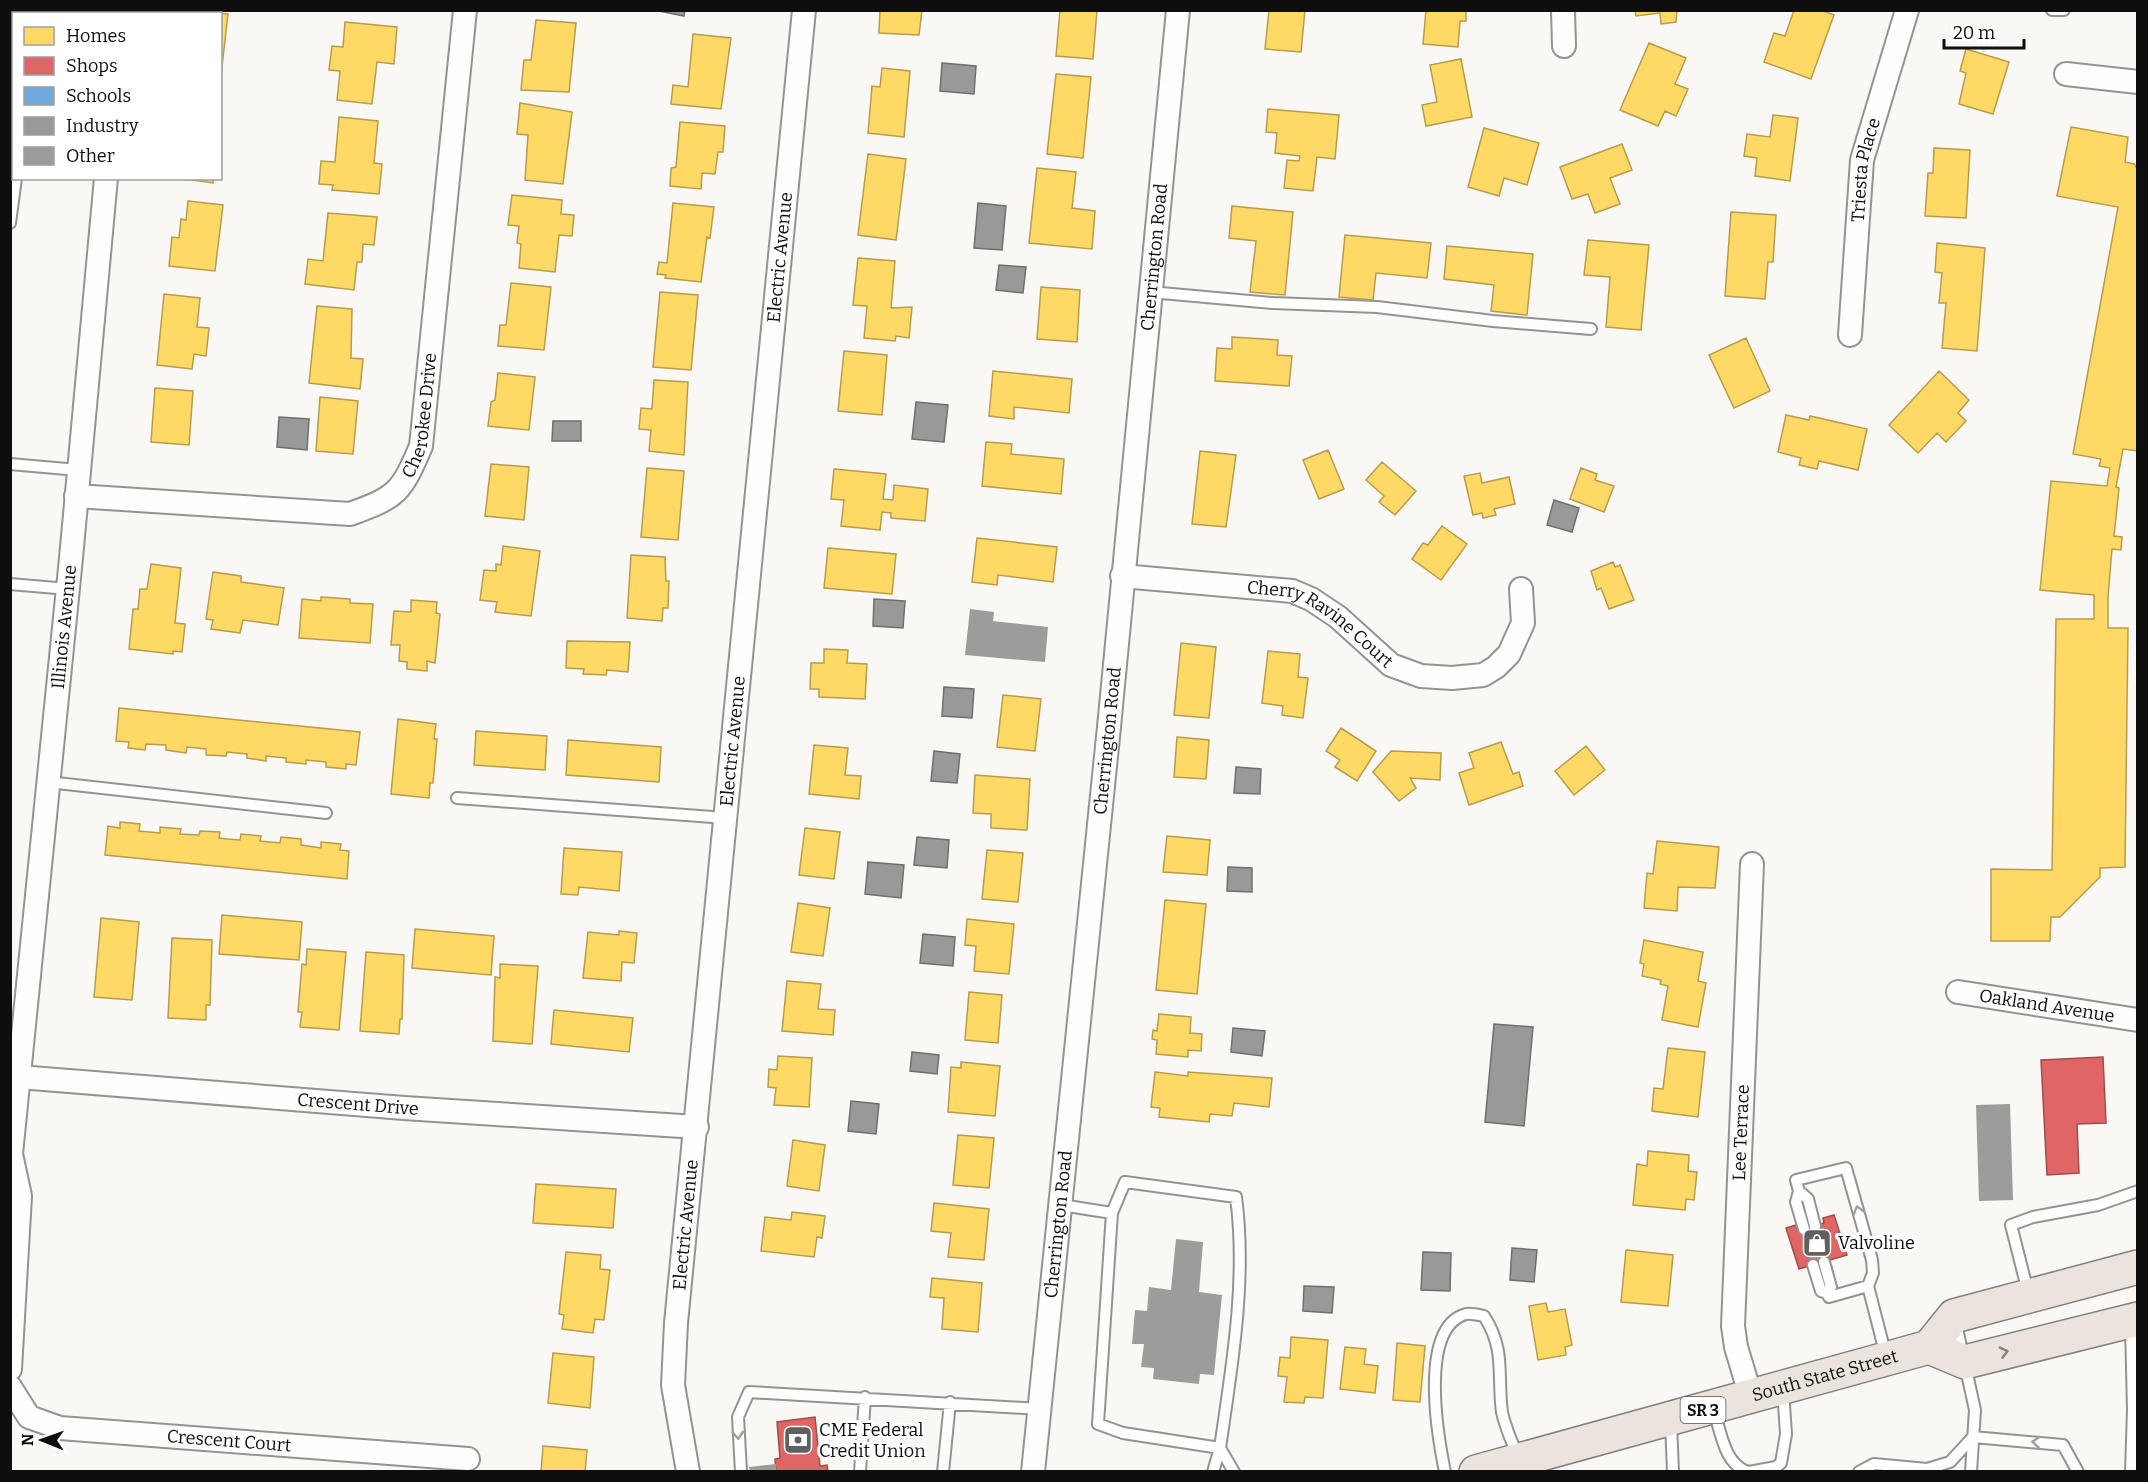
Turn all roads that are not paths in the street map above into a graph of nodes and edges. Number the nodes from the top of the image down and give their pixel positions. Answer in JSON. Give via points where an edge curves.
{"nodes":[{"id":1,"x":465,"y":10,"type":"edge"},
{"id":2,"x":804,"y":10,"type":"edge"},
{"id":3,"x":1178,"y":10,"type":"edge"},
{"id":4,"x":1563,"y":10,"type":"edge"},
{"id":5,"x":1907,"y":10,"type":"edge"},
{"id":6,"x":2052,"y":10,"type":"edge"},
{"id":7,"x":2064,"y":10,"type":"edge"},
{"id":8,"x":1564,"y":46,"type":"dead end"},
{"id":9,"x":2066,"y":74,"type":"dead end"},
{"id":10,"x":2138,"y":82,"type":"edge"},
{"id":11,"x":106,"y":180,"type":"edge"},
{"id":12,"x":16,"y":182,"type":"edge"},
{"id":13,"x":10,"y":223,"type":"edge"},
{"id":14,"x":1150,"y":292,"type":"junction"},
{"id":15,"x":1591,"y":329,"type":"dead end"},
{"id":16,"x":1850,"y":335,"type":"dead end"},
{"id":17,"x":10,"y":464,"type":"edge"},
{"id":18,"x":78,"y":470,"type":"junction"},
{"id":19,"x":76,"y":496,"type":"junction"},
{"id":20,"x":1122,"y":576,"type":"junction"},
{"id":21,"x":10,"y":584,"type":"edge"},
{"id":22,"x":68,"y":589,"type":"junction"},
{"id":23,"x":1521,"y":589,"type":"dead end"},
{"id":24,"x":48,"y":782,"type":"junction"},
{"id":25,"x":457,"y":798,"type":"dead end"},
{"id":26,"x":326,"y":813,"type":"dead end"},
{"id":27,"x":726,"y":818,"type":"junction"},
{"id":28,"x":1752,"y":864,"type":"dead end"},
{"id":29,"x":1958,"y":992,"type":"dead end"},
{"id":30,"x":2138,"y":1020,"type":"edge"},
{"id":31,"x":19,"y":1077,"type":"junction"},
{"id":32,"x":697,"y":1127,"type":"junction"},
{"id":33,"x":2138,"y":1191,"type":"edge"},
{"id":34,"x":1061,"y":1205,"type":"junction"},
{"id":35,"x":1112,"y":1214,"type":"junction"},
{"id":36,"x":1809,"y":1228,"type":"dead end"},
{"id":37,"x":1818,"y":1263,"type":"dead end"},
{"id":38,"x":2138,"y":1267,"type":"edge"},
{"id":39,"x":2081,"y":1283,"type":"junction"},
{"id":40,"x":1868,"y":1286,"type":"junction"},
{"id":41,"x":2029,"y":1296,"type":"junction"},
{"id":42,"x":2135,"y":1310,"type":"edge"},
{"id":43,"x":1954,"y":1316,"type":"junction"},
{"id":44,"x":1929,"y":1347,"type":"junction"},
{"id":45,"x":1887,"y":1359,"type":"junction"},
{"id":46,"x":1965,"y":1362,"type":"junction"},
{"id":47,"x":10,"y":1369,"type":"edge"},
{"id":48,"x":10,"y":1386,"type":"edge"},
{"id":49,"x":1783,"y":1389,"type":"junction"},
{"id":50,"x":865,"y":1397,"type":"junction"},
{"id":51,"x":1751,"y":1397,"type":"junction"},
{"id":52,"x":950,"y":1402,"type":"junction"},
{"id":53,"x":1713,"y":1408,"type":"junction"},
{"id":54,"x":1040,"y":1409,"type":"junction"},
{"id":55,"x":2135,"y":1410,"type":"edge"},
{"id":56,"x":1671,"y":1419,"type":"junction"},
{"id":57,"x":1973,"y":1437,"type":"junction"},
{"id":58,"x":1220,"y":1448,"type":"junction"},
{"id":59,"x":468,"y":1459,"type":"dead end"},
{"id":60,"x":1519,"y":1460,"type":"junction"},
{"id":61,"x":688,"y":1472,"type":"edge"},
{"id":62,"x":741,"y":1472,"type":"edge"},
{"id":63,"x":860,"y":1472,"type":"edge"},
{"id":64,"x":943,"y":1472,"type":"edge"},
{"id":65,"x":1033,"y":1472,"type":"edge"},
{"id":66,"x":1213,"y":1472,"type":"edge"},
{"id":67,"x":1234,"y":1472,"type":"edge"},
{"id":68,"x":1445,"y":1472,"type":"edge"},
{"id":69,"x":1476,"y":1472,"type":"edge"},
{"id":70,"x":1673,"y":1472,"type":"edge"},
{"id":71,"x":1748,"y":1472,"type":"edge"},
{"id":72,"x":1859,"y":1472,"type":"edge"},
{"id":73,"x":1971,"y":1472,"type":"edge"},
{"id":74,"x":2078,"y":1472,"type":"edge"},
{"id":75,"x":2131,"y":1472,"type":"edge"}],
"edges":[{"from":1,"to":19,"type":"street","name":"Cherokee Drive","via":[[421,446],[396,493],[350,514]]},
{"from":2,"to":27,"type":"street","name":"Electric Avenue"},
{"from":3,"to":14,"type":"street","name":"Cherrington Road"},
{"from":4,"to":8,"type":"street"},
{"from":5,"to":16,"type":"street","name":"Triesta Place","via":[[1862,160]]},
{"from":6,"to":7,"type":"lane"},
{"from":9,"to":10,"type":"street"},
{"from":11,"to":18,"type":"street","name":"Illinois Avenue"},
{"from":12,"to":13,"type":"lane"},
{"from":14,"to":15,"type":"lane","via":[[1377,307]]},
{"from":14,"to":20,"type":"street","name":"Cherrington Road"},
{"from":17,"to":18,"type":"lane"},
{"from":18,"to":19,"type":"street","name":"Illinois Avenue"},
{"from":19,"to":22,"type":"street","name":"Illinois Avenue"},
{"from":20,"to":23,"type":"street","name":"Cherry Ravine Court","via":[[1292,591],[1338,617],[1391,665],[1421,676],[1452,678],[1483,675],[1509,654],[1523,622]]},
{"from":20,"to":34,"type":"street","name":"Cherrington Road"},
{"from":21,"to":22,"type":"lane"},
{"from":22,"to":24,"type":"street","name":"Illinois Avenue"},
{"from":24,"to":26,"type":"lane"},
{"from":24,"to":31,"type":"street","name":"Illinois Avenue"},
{"from":25,"to":27,"type":"lane"},
{"from":27,"to":32,"type":"street","name":"Electric Avenue"},
{"from":28,"to":51,"type":"street","name":"Lee Terrace","via":[[1733,1326]]},
{"from":29,"to":30,"type":"street","name":"Oakland Avenue"},
{"from":31,"to":32,"type":"street","name":"Crescent Drive"},
{"from":31,"to":47,"type":"street","via":[[11,1154],[20,1196]]},
{"from":32,"to":61,"type":"street","name":"Electric Avenue","via":[[673,1385]]},
{"from":33,"to":41,"type":"lane","via":[[2011,1226]]},
{"from":34,"to":35,"type":"lane"},
{"from":34,"to":54,"type":"street","name":"Cherrington Road"},
{"from":35,"to":58,"type":"lane","via":[[1098,1424],[1123,1433]]},
{"from":35,"to":58,"type":"lane","via":[[1125,1182],[1236,1197],[1241,1233],[1235,1345]]},
{"from":40,"to":36,"type":"lane","one_way":true,"via":[[1872,1260],[1846,1168],[1796,1180],[1799,1191],[1808,1199]]},
{"from":37,"to":40,"type":"lane","via":[[1821,1291],[1829,1297]]},
{"from":38,"to":39,"type":"main road"},
{"from":39,"to":41,"type":"main road"},
{"from":39,"to":46,"type":"main road","via":[[2038,1314],[1985,1328],[1971,1337]]},
{"from":40,"to":45,"type":"lane"},
{"from":41,"to":43,"type":"main road"},
{"from":46,"to":42,"type":"main road","one_way":true,"via":[[2042,1342],[2096,1300]]},
{"from":42,"to":55,"type":"lane"},
{"from":43,"to":44,"type":"main road"},
{"from":43,"to":46,"type":"lane"},
{"from":44,"to":45,"type":"main road","name":"South State Street","number":"SR 3"},
{"from":44,"to":46,"type":"main road"},
{"from":45,"to":49,"type":"main road","name":"South State Street","number":"SR 3"},
{"from":46,"to":57,"type":"lane","via":[[1976,1410]]},
{"from":48,"to":59,"type":"street","name":"Crescent Court","via":[[29,1417],[60,1428]]},
{"from":49,"to":51,"type":"main road","name":"South State Street","number":"SR 3"},
{"from":49,"to":71,"type":"lane","via":[[1786,1434],[1781,1463]]},
{"from":50,"to":52,"type":"lane"},
{"from":50,"to":62,"type":"lane","one_way":true,"via":[[749,1392],[743,1400],[737,1430]]},
{"from":50,"to":63,"type":"lane"},
{"from":51,"to":53,"type":"main road","name":"South State Street","number":"SR 3"},
{"from":52,"to":54,"type":"lane"},
{"from":52,"to":64,"type":"lane"},
{"from":53,"to":56,"type":"main road","name":"South State Street","number":"SR 3"},
{"from":53,"to":71,"type":"lane","via":[[1731,1460],[1737,1468]]},
{"from":54,"to":65,"type":"street","name":"Cherrington Road"},
{"from":55,"to":75,"type":"lane"},
{"from":56,"to":60,"type":"main road","name":"South State Street","number":"SR 3"},
{"from":56,"to":70,"type":"lane"},
{"from":57,"to":72,"type":"lane","via":[[1950,1462],[1927,1469],[1874,1464]]},
{"from":57,"to":73,"type":"lane"},
{"from":74,"to":57,"type":"lane","one_way":true,"via":[[2063,1445]]},
{"from":58,"to":66,"type":"lane"},
{"from":58,"to":67,"type":"lane"},
{"from":60,"to":68,"type":"lane","via":[[1503,1415],[1496,1335],[1484,1316],[1468,1314],[1455,1319],[1444,1335],[1438,1356],[1434,1404]]},
{"from":60,"to":69,"type":"main road","name":"South State Street","number":"SR 3"}]}
